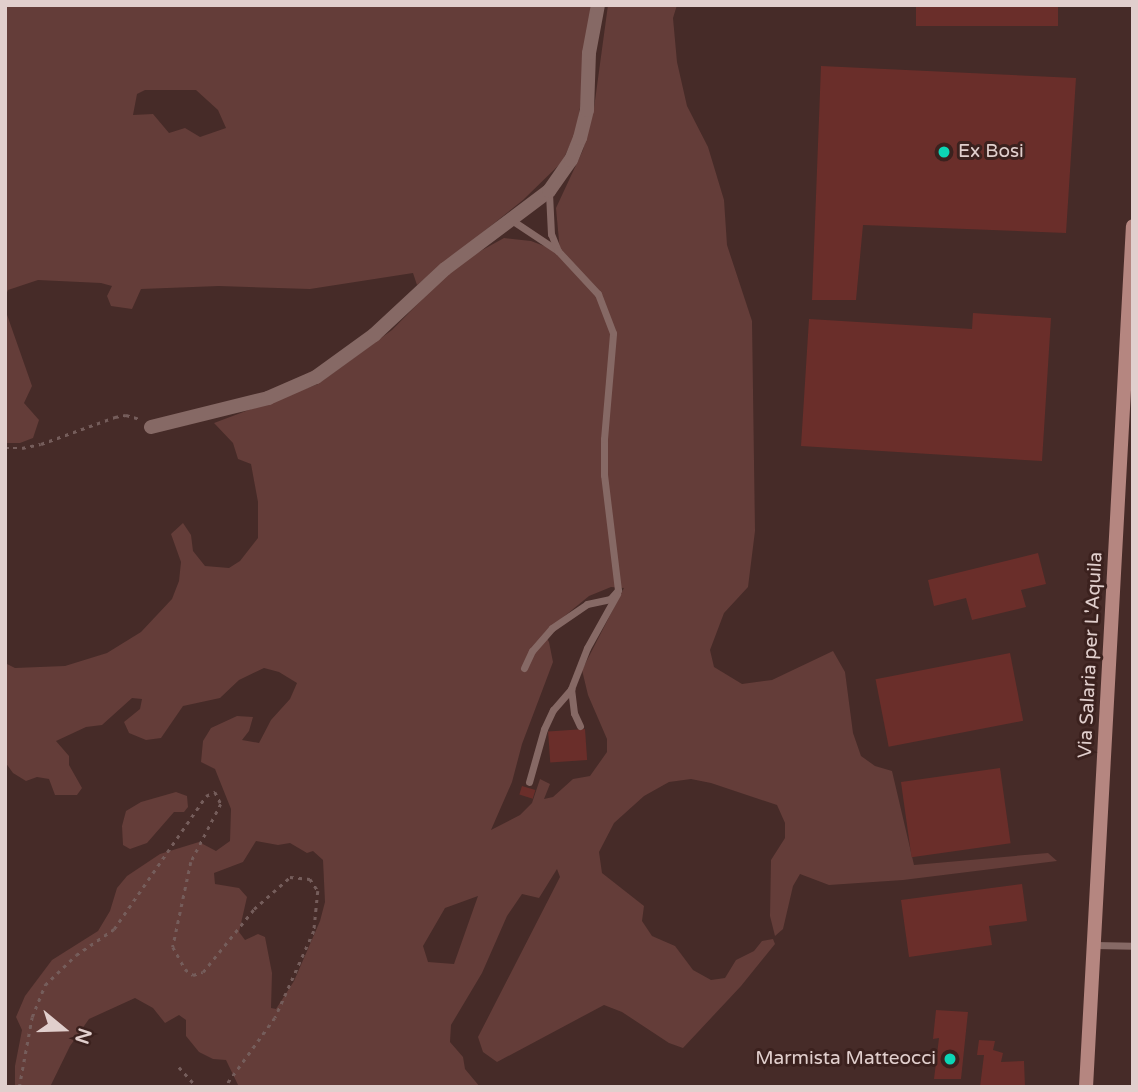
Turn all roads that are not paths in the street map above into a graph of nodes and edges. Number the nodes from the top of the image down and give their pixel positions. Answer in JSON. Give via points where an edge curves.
{"nodes":[{"id":1,"x":598,"y":5,"type":"edge"},
{"id":2,"x":549,"y":191,"type":"junction"},
{"id":3,"x":513,"y":221,"type":"junction"},
{"id":4,"x":1133,"y":226,"type":"edge"},
{"id":5,"x":558,"y":251,"type":"junction"},
{"id":6,"x":151,"y":427,"type":"road end"},
{"id":7,"x":618,"y":590,"type":"junction"},
{"id":8,"x":524,"y":668,"type":"dead end"},
{"id":9,"x":571,"y":689,"type":"junction"},
{"id":10,"x":580,"y":726,"type":"dead end"},
{"id":11,"x":529,"y":782,"type":"dead end"},
{"id":12,"x":1093,"y":945,"type":"junction"},
{"id":13,"x":1133,"y":946,"type":"edge"},
{"id":14,"x":1086,"y":1087,"type":"edge"}],
"edges":[{"from":1,"to":2,"type":"street","via":[[580,138]]},
{"from":2,"to":3,"type":"street"},
{"from":2,"to":5,"type":"lane","via":[[551,234]]},
{"from":3,"to":5,"type":"lane"},
{"from":3,"to":6,"type":"street","via":[[445,270],[374,335],[316,377],[268,398]]},
{"from":4,"to":12,"type":"main road","name":"Via Salaria per L'Aquila"},
{"from":5,"to":7,"type":"lane","via":[[598,294],[614,333],[604,475]]},
{"from":7,"to":8,"type":"lane","via":[[610,599],[587,604],[552,628]]},
{"from":7,"to":9,"type":"lane"},
{"from":9,"to":10,"type":"lane"},
{"from":9,"to":11,"type":"lane","via":[[544,729]]},
{"from":12,"to":13,"type":"lane"},
{"from":12,"to":14,"type":"main road","name":"Via Salaria per L'Aquila"}]}
